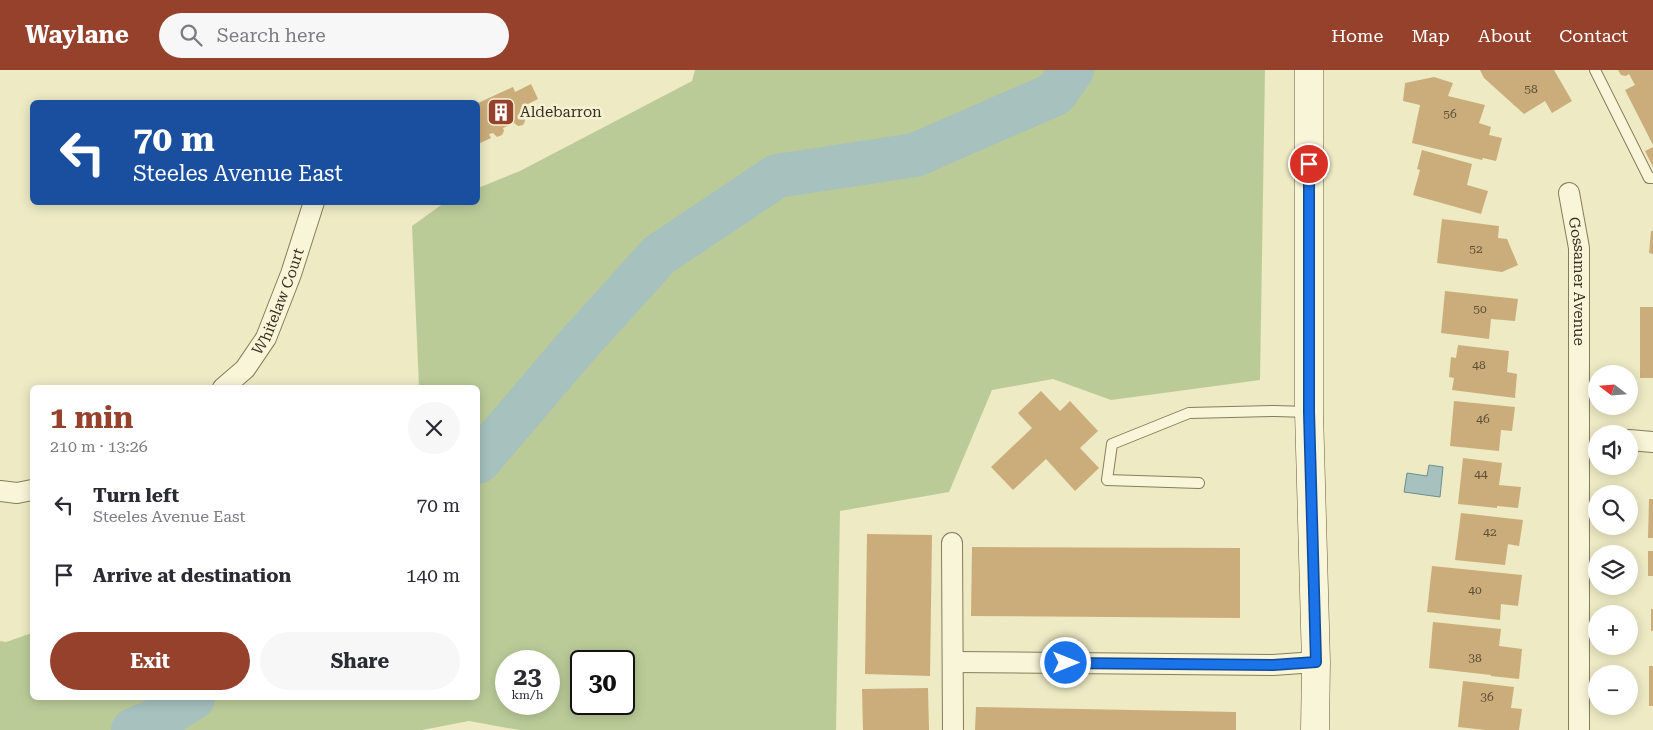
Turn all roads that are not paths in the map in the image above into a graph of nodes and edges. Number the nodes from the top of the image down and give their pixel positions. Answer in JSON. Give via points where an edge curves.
{"nodes":[{"id":1,"x":1309,"y":70,"type":"edge"},
{"id":2,"x":1595,"y":70,"type":"edge"},
{"id":3,"x":1653,"y":178,"type":"edge"},
{"id":4,"x":1569,"y":193,"type":"dead end"},
{"id":5,"x":313,"y":205,"type":"edge"},
{"id":6,"x":226,"y":385,"type":"edge"},
{"id":7,"x":1309,"y":412,"type":"junction"},
{"id":8,"x":1588,"y":437,"type":"edge"},
{"id":9,"x":1638,"y":441,"type":"edge"},
{"id":10,"x":1653,"y":442,"type":"edge"},
{"id":11,"x":1200,"y":483,"type":"dead end"},
{"id":12,"x":0,"y":491,"type":"edge"},
{"id":13,"x":30,"y":491,"type":"edge"},
{"id":14,"x":952,"y":543,"type":"dead end"},
{"id":15,"x":953,"y":662,"type":"junction"},
{"id":16,"x":1316,"y":662,"type":"junction"},
{"id":17,"x":953,"y":730,"type":"edge"},
{"id":18,"x":1315,"y":730,"type":"edge"},
{"id":19,"x":1579,"y":730,"type":"edge"}],
"edges":[{"from":1,"to":7,"type":"main road"},
{"from":2,"to":3,"type":"lane","via":[[1649,178]]},
{"from":4,"to":8,"type":"street","name":"Gossamer Avenue","via":[[1579,248]]},
{"from":5,"to":6,"type":"street","name":"Whitelaw Court","via":[[266,338],[244,369]]},
{"from":7,"to":11,"type":"lane","via":[[1189,413],[1112,444],[1107,480]]},
{"from":7,"to":16,"type":"main road"},
{"from":8,"to":19,"type":"street","name":"Gossamer Avenue"},
{"from":9,"to":10,"type":"street"},
{"from":12,"to":13,"type":"street","via":[[17,494]]},
{"from":14,"to":15,"type":"street"},
{"from":15,"to":16,"type":"street","via":[[1273,665]]},
{"from":15,"to":17,"type":"street"},
{"from":16,"to":18,"type":"main road"}]}
